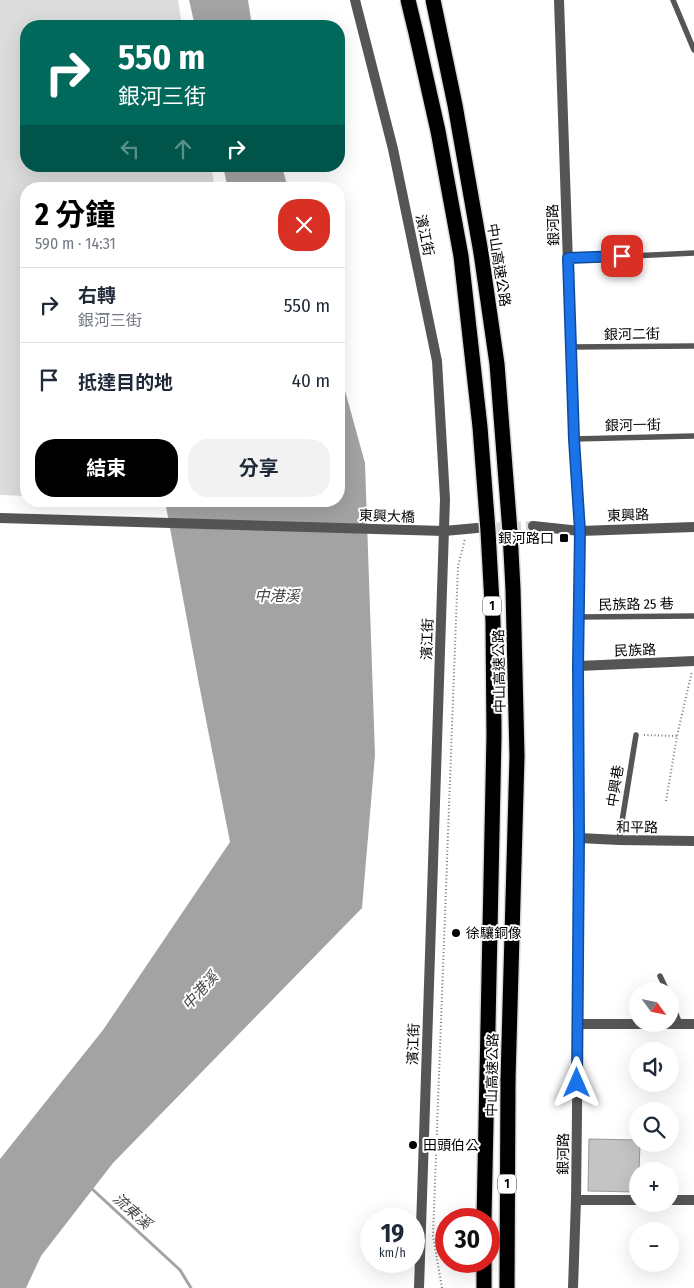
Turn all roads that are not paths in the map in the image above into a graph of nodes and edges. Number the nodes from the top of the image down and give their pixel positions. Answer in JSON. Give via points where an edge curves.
{"nodes":[{"id":1,"x":355,"y":0,"type":"edge"},
{"id":2,"x":408,"y":0,"type":"edge"},
{"id":3,"x":432,"y":0,"type":"edge"},
{"id":4,"x":559,"y":0,"type":"edge"},
{"id":5,"x":673,"y":0,"type":"edge"},
{"id":6,"x":694,"y":50,"type":"edge"},
{"id":7,"x":694,"y":253,"type":"edge"},
{"id":8,"x":568,"y":258,"type":"junction"},
{"id":9,"x":694,"y":346,"type":"edge"},
{"id":10,"x":570,"y":347,"type":"junction"},
{"id":11,"x":694,"y":436,"type":"edge"},
{"id":12,"x":574,"y":439,"type":"junction"},
{"id":13,"x":0,"y":518,"type":"edge"},
{"id":14,"x":533,"y":526,"type":"tunnel mouth"},
{"id":15,"x":694,"y":527,"type":"edge"},
{"id":16,"x":477,"y":528,"type":"tunnel mouth"},
{"id":17,"x":444,"y":531,"type":"junction"},
{"id":18,"x":580,"y":531,"type":"junction"},
{"id":19,"x":694,"y":616,"type":"edge"},
{"id":20,"x":579,"y":617,"type":"junction"},
{"id":21,"x":694,"y":662,"type":"edge"},
{"id":22,"x":578,"y":666,"type":"junction"},
{"id":23,"x":636,"y":735,"type":"road end"},
{"id":24,"x":579,"y":838,"type":"junction"},
{"id":25,"x":619,"y":840,"type":"junction"},
{"id":26,"x":694,"y":841,"type":"edge"},
{"id":27,"x":660,"y":976,"type":"dead end"},
{"id":28,"x":663,"y":982,"type":"edge"},
{"id":29,"x":578,"y":1024,"type":"junction"},
{"id":30,"x":680,"y":1024,"type":"joint"},
{"id":31,"x":694,"y":1024,"type":"edge"},
{"id":32,"x":576,"y":1200,"type":"junction"},
{"id":33,"x":629,"y":1200,"type":"edge"},
{"id":34,"x":679,"y":1200,"type":"edge"},
{"id":35,"x":694,"y":1200,"type":"edge"},
{"id":36,"x":484,"y":1208,"type":"edge"},
{"id":37,"x":484,"y":1273,"type":"edge"},
{"id":38,"x":419,"y":1288,"type":"edge"},
{"id":39,"x":484,"y":1288,"type":"edge"},
{"id":40,"x":507,"y":1288,"type":"edge"},
{"id":41,"x":573,"y":1288,"type":"edge"}],
"edges":[{"from":1,"to":17,"type":"street","name":"濱江街","via":[[394,149],[437,361]]},
{"from":2,"to":36,"type":"highway","name":"中山高速公路","number":"1","bridge":true,"via":[[462,256],[488,531],[494,736]]},
{"from":3,"to":40,"type":"highway","name":"中山高速公路","number":"1","bridge":true,"via":[[455,105],[497,364],[514,598],[517,756],[508,1079]]},
{"from":4,"to":8,"type":"street","name":"銀河路"},
{"from":5,"to":6,"type":"lane"},
{"from":7,"to":8,"type":"lane"},
{"from":8,"to":10,"type":"street","name":"銀河路"},
{"from":9,"to":10,"type":"lane","name":"銀河二街"},
{"from":10,"to":12,"type":"street","name":"銀河路"},
{"from":11,"to":12,"type":"lane","name":"銀河一街"},
{"from":12,"to":18,"type":"street","name":"銀河路"},
{"from":13,"to":17,"type":"street","name":"東興大橋"},
{"from":14,"to":18,"type":"street","name":"東興路"},
{"from":15,"to":18,"type":"street","name":"東興路"},
{"from":16,"to":17,"type":"street","name":"東興大橋"},
{"from":17,"to":38,"type":"street","name":"濱江街"},
{"from":18,"to":20,"type":"street","name":"銀河路"},
{"from":19,"to":20,"type":"lane","name":"民族路 25 巷"},
{"from":20,"to":22,"type":"street","name":"銀河路"},
{"from":21,"to":22,"type":"street","name":"民族路"},
{"from":22,"to":24,"type":"street","name":"銀河路"},
{"from":23,"to":25,"type":"lane","name":"中興巷"},
{"from":24,"to":25,"type":"street","name":"和平路"},
{"from":24,"to":29,"type":"street","name":"銀河路"},
{"from":25,"to":26,"type":"street","name":"和平路"},
{"from":27,"to":28,"type":"lane"},
{"from":29,"to":30,"type":"street"},
{"from":29,"to":32,"type":"street","name":"銀河路"},
{"from":30,"to":31,"type":"street"},
{"from":32,"to":33,"type":"street"},
{"from":32,"to":41,"type":"street","name":"銀河路"},
{"from":34,"to":35,"type":"street"},
{"from":37,"to":39,"type":"highway"}]}
